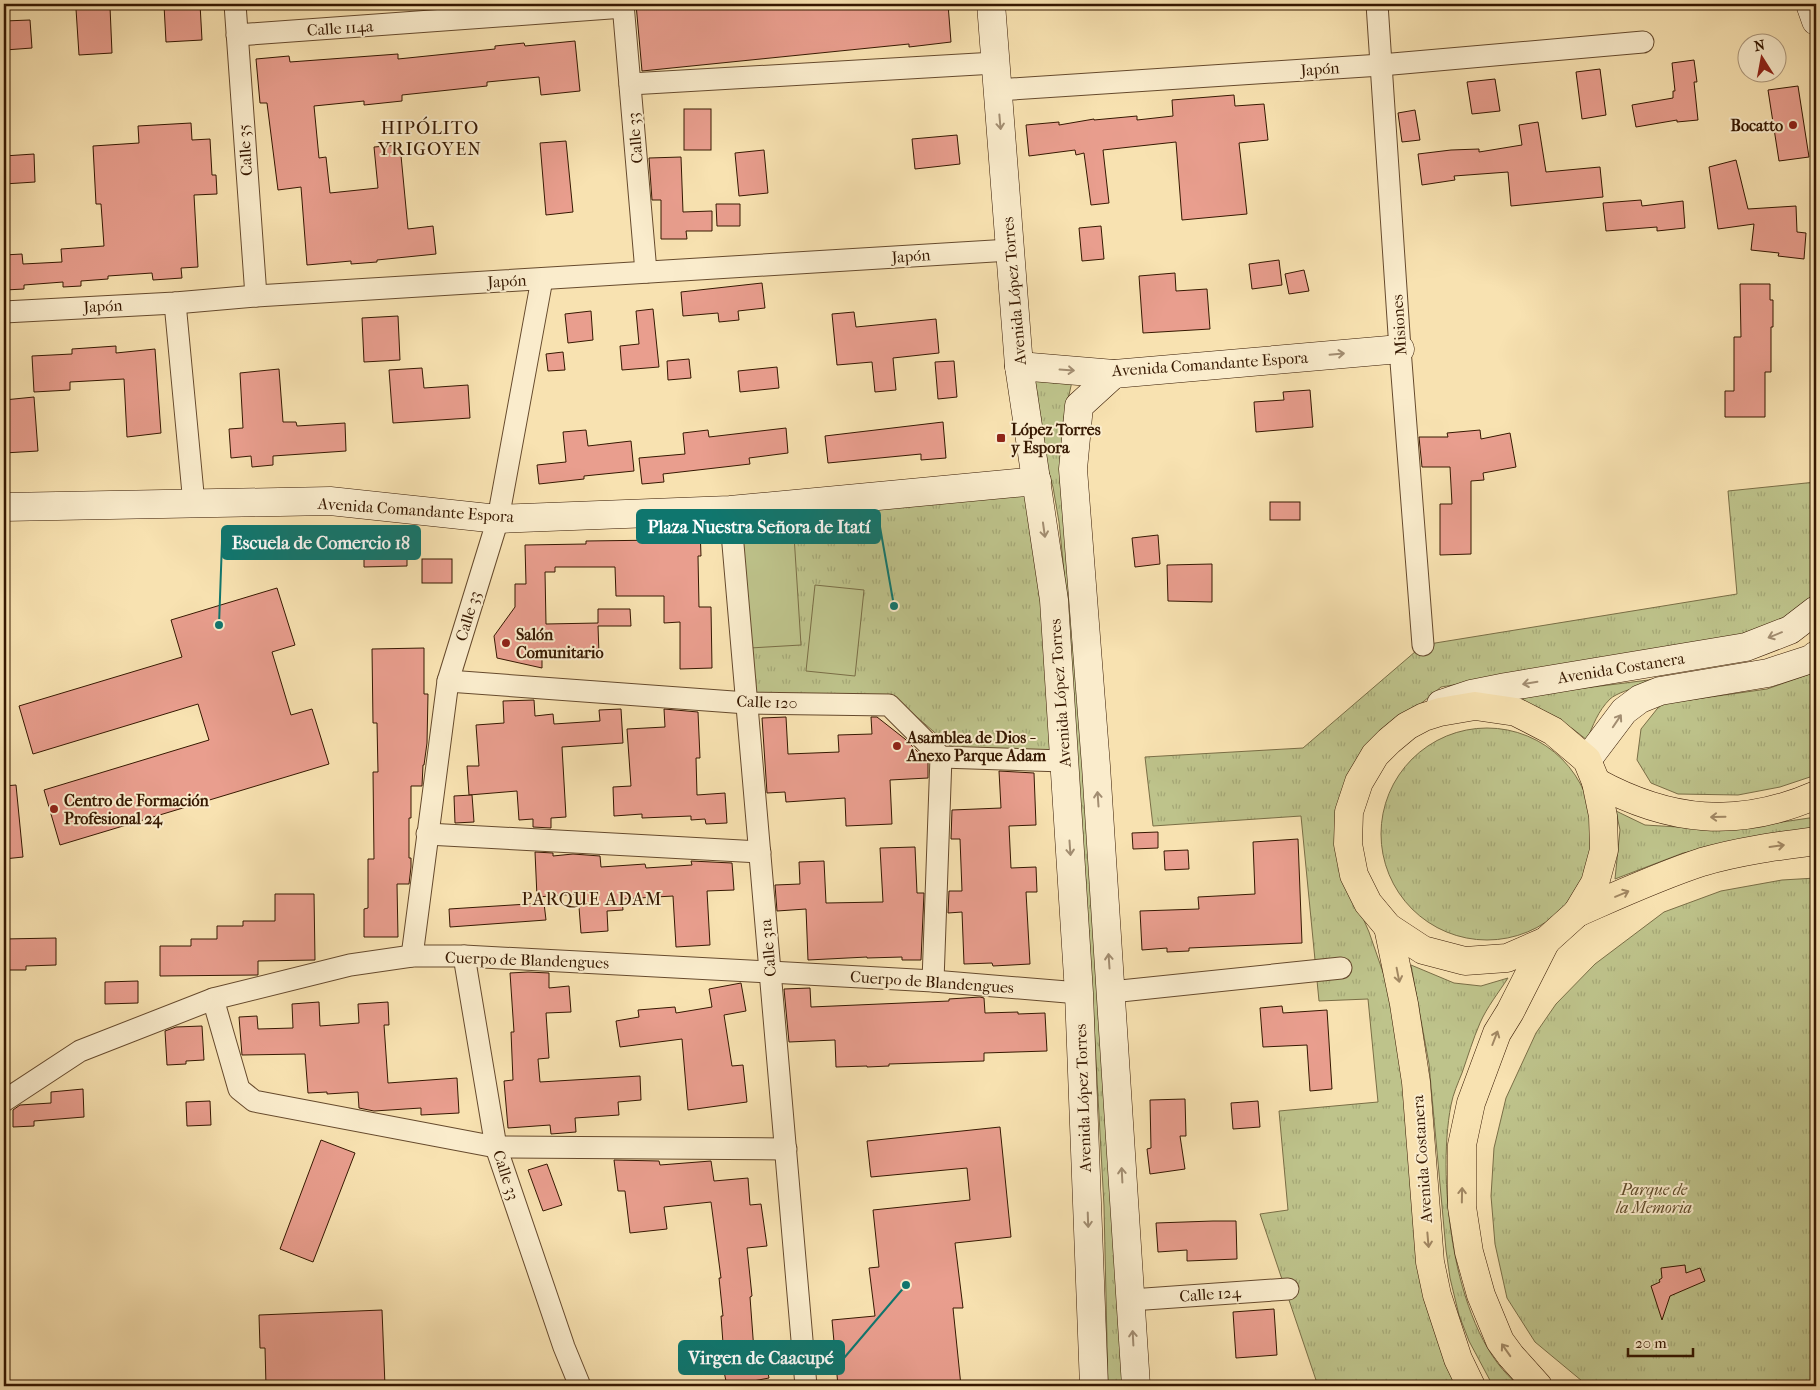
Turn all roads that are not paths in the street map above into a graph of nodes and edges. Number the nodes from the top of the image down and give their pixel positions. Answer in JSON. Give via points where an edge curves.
{"nodes":[{"id":1,"x":235,"y":4,"type":"edge"},
{"id":2,"x":991,"y":4,"type":"edge"},
{"id":3,"x":1378,"y":4,"type":"edge"},
{"id":4,"x":1810,"y":4,"type":"edge"},
{"id":5,"x":624,"y":5,"type":"edge"},
{"id":6,"x":1816,"y":21,"type":"edge"},
{"id":7,"x":237,"y":35,"type":"junction"},
{"id":8,"x":1643,"y":42,"type":"dead end"},
{"id":9,"x":995,"y":63,"type":"junction"},
{"id":10,"x":1382,"y":65,"type":"junction"},
{"id":11,"x":630,"y":84,"type":"junction"},
{"id":12,"x":997,"y":90,"type":"junction"},
{"id":13,"x":1010,"y":250,"type":"junction"},
{"id":14,"x":646,"y":272,"type":"junction"},
{"id":15,"x":542,"y":279,"type":"junction"},
{"id":16,"x":256,"y":296,"type":"junction"},
{"id":17,"x":175,"y":303,"type":"junction"},
{"id":18,"x":4,"y":312,"type":"edge"},
{"id":19,"x":1400,"y":349,"type":"junction"},
{"id":20,"x":1019,"y":366,"type":"junction"},
{"id":21,"x":1114,"y":374,"type":"junction"},
{"id":22,"x":1037,"y":481,"type":"junction"},
{"id":23,"x":194,"y":504,"type":"junction"},
{"id":24,"x":4,"y":507,"type":"edge"},
{"id":25,"x":730,"y":510,"type":"junction"},
{"id":26,"x":498,"y":519,"type":"junction"},
{"id":27,"x":1816,"y":610,"type":"edge"},
{"id":28,"x":1422,"y":646,"type":"dead end"},
{"id":29,"x":1816,"y":655,"type":"edge"},
{"id":30,"x":448,"y":681,"type":"junction"},
{"id":31,"x":747,"y":703,"type":"junction"},
{"id":32,"x":1424,"y":718,"type":"junction"},
{"id":33,"x":941,"y":757,"type":"junction"},
{"id":34,"x":1064,"y":761,"type":"junction"},
{"id":35,"x":1591,"y":771,"type":"junction"},
{"id":36,"x":1816,"y":795,"type":"edge"},
{"id":37,"x":428,"y":834,"type":"junction"},
{"id":38,"x":1816,"y":841,"type":"edge"},
{"id":39,"x":760,"y":852,"type":"junction"},
{"id":40,"x":1577,"y":913,"type":"junction"},
{"id":41,"x":1388,"y":927,"type":"junction"},
{"id":42,"x":1546,"y":941,"type":"junction"},
{"id":43,"x":412,"y":956,"type":"junction"},
{"id":44,"x":464,"y":956,"type":"junction"},
{"id":45,"x":1342,"y":968,"type":"dead end"},
{"id":46,"x":770,"y":972,"type":"junction"},
{"id":47,"x":933,"y":981,"type":"junction"},
{"id":48,"x":1111,"y":992,"type":"junction"},
{"id":49,"x":1079,"y":993,"type":"junction"},
{"id":50,"x":213,"y":999,"type":"junction"},
{"id":51,"x":4,"y":1101,"type":"edge"},
{"id":52,"x":496,"y":1147,"type":"junction"},
{"id":53,"x":786,"y":1149,"type":"junction"},
{"id":54,"x":1288,"y":1289,"type":"dead end"},
{"id":55,"x":1131,"y":1300,"type":"junction"},
{"id":56,"x":580,"y":1386,"type":"edge"},
{"id":57,"x":806,"y":1386,"type":"edge"},
{"id":58,"x":1094,"y":1386,"type":"edge"},
{"id":59,"x":1136,"y":1386,"type":"edge"},
{"id":60,"x":1471,"y":1386,"type":"edge"},
{"id":61,"x":1538,"y":1386,"type":"edge"}],
"edges":[{"from":1,"to":7,"type":"street","name":"Calle 35"},
{"from":2,"to":9,"type":"main road","name":"Avenida López Torres"},
{"from":3,"to":10,"type":"street","name":"Misiones"},
{"from":4,"to":6,"type":"main road"},
{"from":5,"to":7,"type":"street","name":"Calle 114a"},
{"from":5,"to":11,"type":"street","name":"Calle 33"},
{"from":7,"to":16,"type":"street","name":"Calle 35"},
{"from":8,"to":10,"type":"street","name":"Japón"},
{"from":9,"to":11,"type":"street"},
{"from":9,"to":12,"type":"main road","name":"Avenida López Torres"},
{"from":10,"to":12,"type":"street","name":"Japón"},
{"from":10,"to":19,"type":"street","name":"Misiones"},
{"from":11,"to":14,"type":"street","name":"Calle 33"},
{"from":12,"to":13,"type":"main road","name":"Avenida López Torres","one_way":true},
{"from":13,"to":14,"type":"street","name":"Japón"},
{"from":13,"to":20,"type":"main road","name":"Avenida López Torres"},
{"from":14,"to":15,"type":"street","name":"Japón"},
{"from":15,"to":16,"type":"street","name":"Japón"},
{"from":15,"to":26,"type":"street","name":"Calle 33"},
{"from":16,"to":17,"type":"street","name":"Japón"},
{"from":17,"to":18,"type":"street","name":"Japón"},
{"from":17,"to":23,"type":"street"},
{"from":21,"to":19,"type":"main road","name":"Avenida Comandante Espora","one_way":true},
{"from":19,"to":28,"type":"street","name":"Misiones"},
{"from":20,"to":21,"type":"main road","name":"Avenida Comandante Espora","one_way":true},
{"from":20,"to":22,"type":"main road","name":"Avenida López Torres"},
{"from":48,"to":21,"type":"main road","name":"Avenida López Torres","one_way":true,"via":[[1073,469],[1079,406]]},
{"from":22,"to":25,"type":"main road","name":"Avenida Comandante Espora"},
{"from":22,"to":34,"type":"main road","name":"Avenida López Torres","one_way":true,"via":[[1054,600]]},
{"from":23,"to":24,"type":"main road","name":"Avenida Comandante Espora"},
{"from":23,"to":26,"type":"main road","name":"Avenida Comandante Espora","via":[[330,501]]},
{"from":25,"to":26,"type":"main road","name":"Avenida Comandante Espora"},
{"from":25,"to":31,"type":"street","name":"Calle 31a"},
{"from":26,"to":30,"type":"street","name":"Calle 33"},
{"from":27,"to":32,"type":"main road","name":"Avenida Costanera","one_way":true,"via":[[1790,630],[1746,647],[1470,694],[1434,706]]},
{"from":35,"to":29,"type":"main road","name":"Avenida Costanera","one_way":true,"via":[[1624,711],[1640,699],[1660,691],[1768,674]]},
{"from":30,"to":31,"type":"street","name":"Calle 120"},
{"from":30,"to":37,"type":"street","name":"Calle 33"},
{"from":31,"to":33,"type":"street","name":"Calle 120","via":[[889,705]]},
{"from":31,"to":39,"type":"street","name":"Calle 31a"},
{"from":32,"to":35,"type":"main road","via":[[1475,706],[1516,712],[1553,731]]},
{"from":32,"to":41,"type":"main road","via":[[1407,726],[1375,755],[1359,782],[1350,812],[1348,844],[1354,875],[1368,903]]},
{"from":33,"to":34,"type":"street"},
{"from":33,"to":47,"type":"street"},
{"from":34,"to":49,"type":"main road","name":"Avenida López Torres","one_way":true},
{"from":36,"to":35,"type":"main road","one_way":true,"via":[[1794,805],[1755,814],[1701,816],[1646,806],[1620,795]]},
{"from":35,"to":40,"type":"main road","via":[[1603,816],[1604,850],[1594,883]]},
{"from":37,"to":39,"type":"street"},
{"from":37,"to":43,"type":"street","name":"Calle 33"},
{"from":40,"to":38,"type":"main road","one_way":true,"via":[[1701,863],[1766,848]]},
{"from":39,"to":46,"type":"street","name":"Calle 31a"},
{"from":40,"to":42,"type":"main road"},
{"from":41,"to":42,"type":"main road","via":[[1424,950],[1464,961],[1507,958]]},
{"from":41,"to":60,"type":"main road","name":"Avenida Costanera","one_way":true,"via":[[1416,1082],[1430,1262],[1458,1359]]},
{"from":61,"to":42,"type":"main road","one_way":true,"via":[[1500,1341],[1480,1295],[1462,1207],[1462,1145],[1471,1103],[1497,1033]]},
{"from":43,"to":44,"type":"street","name":"Cuerpo de Blandengues"},
{"from":43,"to":50,"type":"street","name":"Cuerpo de Blandengues","via":[[350,965]]},
{"from":44,"to":46,"type":"street","name":"Cuerpo de Blandengues"},
{"from":44,"to":52,"type":"street","name":"Calle 33"},
{"from":45,"to":48,"type":"street"},
{"from":46,"to":47,"type":"street","name":"Cuerpo de Blandengues"},
{"from":46,"to":53,"type":"street","name":"Calle 31a"},
{"from":47,"to":49,"type":"street","name":"Cuerpo de Blandengues"},
{"from":55,"to":48,"type":"main road","name":"Avenida López Torres","one_way":true},
{"from":49,"to":58,"type":"main road","name":"Avenida López Torres","one_way":true},
{"from":50,"to":51,"type":"street","name":"Cuerpo de Blandengues","via":[[80,1051]]},
{"from":50,"to":52,"type":"street","via":[[239,1089],[254,1101]]},
{"from":52,"to":53,"type":"street"},
{"from":52,"to":56,"type":"street","name":"Calle 33"},
{"from":53,"to":57,"type":"street","name":"Calle 31a"},
{"from":54,"to":55,"type":"street","name":"Calle 124"},
{"from":59,"to":55,"type":"main road","name":"Avenida López Torres","one_way":true}]}
